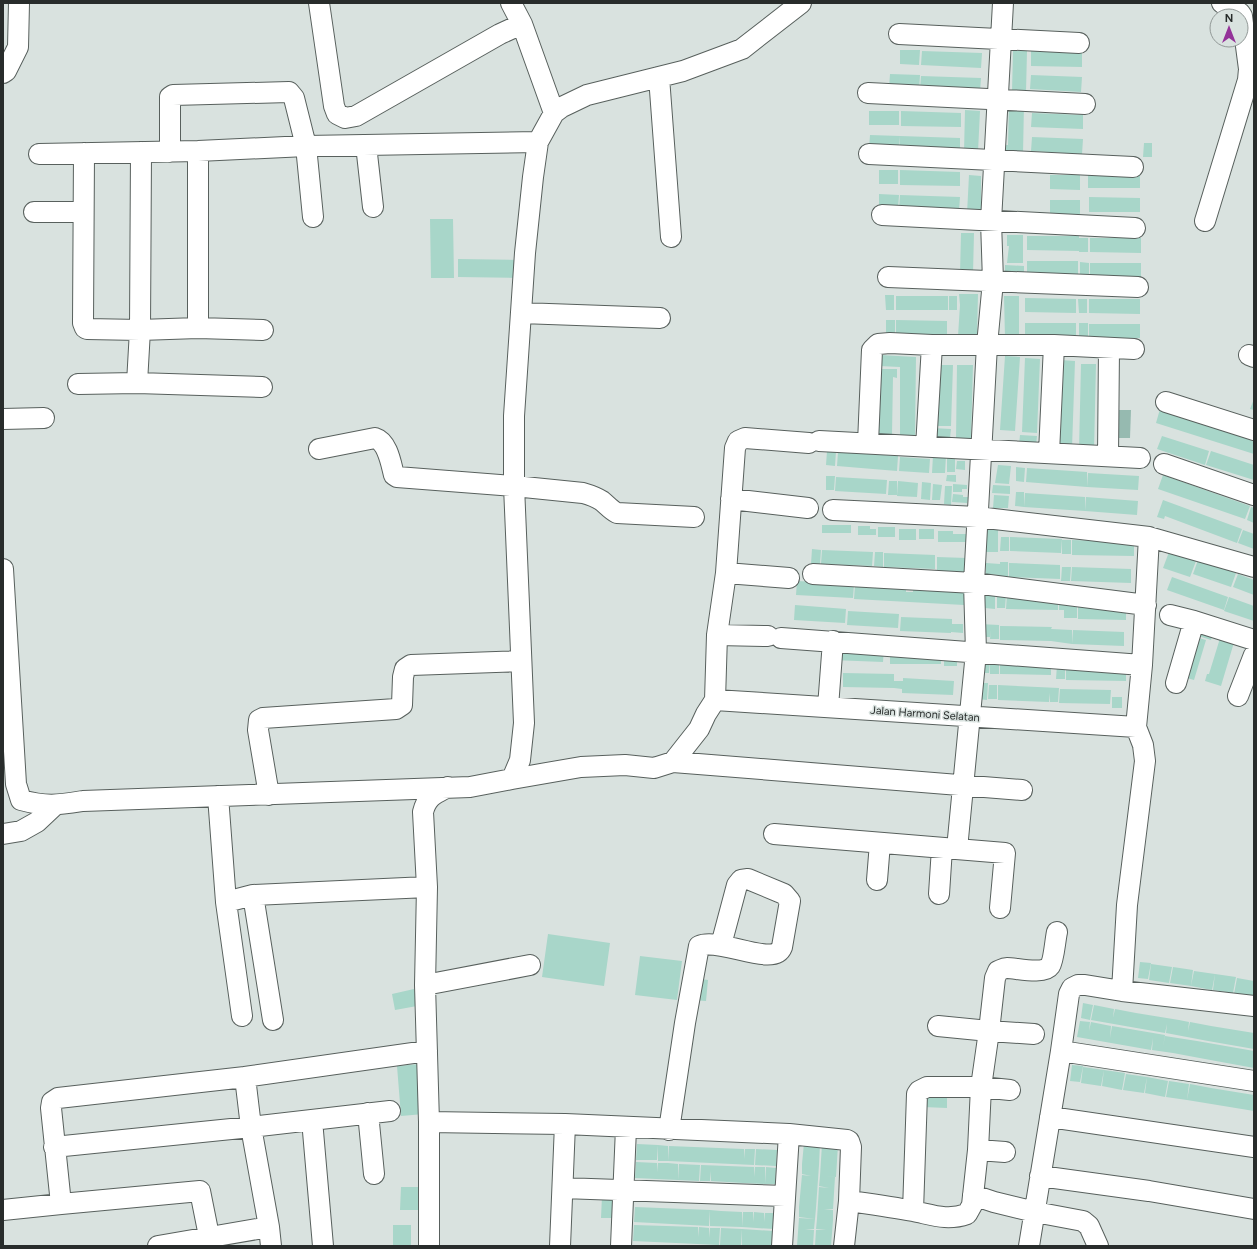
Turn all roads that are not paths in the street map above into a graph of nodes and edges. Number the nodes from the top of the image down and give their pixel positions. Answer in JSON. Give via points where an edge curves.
{"nodes":[{"id":1,"x":19,"y":3,"type":"edge"},
{"id":2,"x":319,"y":3,"type":"edge"},
{"id":3,"x":511,"y":3,"type":"edge"},
{"id":4,"x":802,"y":3,"type":"edge"},
{"id":5,"x":1003,"y":3,"type":"edge"},
{"id":6,"x":1222,"y":3,"type":"edge"},
{"id":7,"x":522,"y":24,"type":"junction"},
{"id":8,"x":899,"y":34,"type":"dead end"},
{"id":9,"x":1000,"y":39,"type":"junction"},
{"id":10,"x":1079,"y":43,"type":"dead end"},
{"id":11,"x":3,"y":73,"type":"edge"},
{"id":12,"x":659,"y":77,"type":"junction"},
{"id":13,"x":868,"y":93,"type":"dead end"},
{"id":14,"x":997,"y":99,"type":"junction"},
{"id":15,"x":1085,"y":104,"type":"dead end"},
{"id":16,"x":554,"y":113,"type":"junction"},
{"id":17,"x":538,"y":142,"type":"junction"},
{"id":18,"x":366,"y":145,"type":"junction"},
{"id":19,"x":306,"y":146,"type":"junction"},
{"id":20,"x":198,"y":151,"type":"junction"},
{"id":21,"x":141,"y":152,"type":"junction"},
{"id":22,"x":170,"y":152,"type":"junction"},
{"id":23,"x":84,"y":153,"type":"junction"},
{"id":24,"x":39,"y":154,"type":"dead end"},
{"id":25,"x":869,"y":154,"type":"dead end"},
{"id":26,"x":994,"y":160,"type":"junction"},
{"id":27,"x":1133,"y":167,"type":"dead end"},
{"id":28,"x":373,"y":207,"type":"dead end"},
{"id":29,"x":34,"y":212,"type":"dead end"},
{"id":30,"x":83,"y":212,"type":"junction"},
{"id":31,"x":882,"y":215,"type":"dead end"},
{"id":32,"x":313,"y":218,"type":"dead end"},
{"id":33,"x":991,"y":221,"type":"junction"},
{"id":34,"x":1205,"y":221,"type":"dead end"},
{"id":35,"x":1136,"y":228,"type":"dead end"},
{"id":36,"x":671,"y":237,"type":"dead end"},
{"id":37,"x":888,"y":277,"type":"dead end"},
{"id":38,"x":993,"y":281,"type":"junction"},
{"id":39,"x":1138,"y":287,"type":"dead end"},
{"id":40,"x":521,"y":313,"type":"junction"},
{"id":41,"x":660,"y":318,"type":"dead end"},
{"id":42,"x":198,"y":328,"type":"junction"},
{"id":43,"x":140,"y":330,"type":"junction"},
{"id":44,"x":263,"y":330,"type":"dead end"},
{"id":45,"x":932,"y":345,"type":"junction"},
{"id":46,"x":987,"y":345,"type":"junction"},
{"id":47,"x":1054,"y":345,"type":"junction"},
{"id":48,"x":1109,"y":348,"type":"junction"},
{"id":49,"x":1134,"y":349,"type":"dead end"},
{"id":50,"x":137,"y":383,"type":"junction"},
{"id":51,"x":78,"y":384,"type":"dead end"},
{"id":52,"x":262,"y":387,"type":"dead end"},
{"id":53,"x":1166,"y":402,"type":"dead end"},
{"id":54,"x":44,"y":418,"type":"dead end"},
{"id":55,"x":3,"y":419,"type":"edge"},
{"id":56,"x":1254,"y":430,"type":"edge"},
{"id":57,"x":868,"y":443,"type":"junction"},
{"id":58,"x":926,"y":447,"type":"junction"},
{"id":59,"x":319,"y":449,"type":"dead end"},
{"id":60,"x":981,"y":450,"type":"junction"},
{"id":61,"x":1049,"y":453,"type":"junction"},
{"id":62,"x":1108,"y":456,"type":"junction"},
{"id":63,"x":1140,"y":458,"type":"dead end"},
{"id":64,"x":1164,"y":464,"type":"dead end"},
{"id":65,"x":514,"y":486,"type":"junction"},
{"id":66,"x":1254,"y":495,"type":"edge"},
{"id":67,"x":730,"y":499,"type":"junction"},
{"id":68,"x":808,"y":508,"type":"dead end"},
{"id":69,"x":833,"y":510,"type":"dead end"},
{"id":70,"x":694,"y":517,"type":"dead end"},
{"id":71,"x":977,"y":518,"type":"junction"},
{"id":72,"x":1149,"y":537,"type":"junction"},
{"id":73,"x":1254,"y":568,"type":"edge"},
{"id":74,"x":3,"y":569,"type":"edge"},
{"id":75,"x":726,"y":573,"type":"junction"},
{"id":76,"x":813,"y":574,"type":"dead end"},
{"id":77,"x":789,"y":578,"type":"dead end"},
{"id":78,"x":974,"y":583,"type":"junction"},
{"id":79,"x":1146,"y":605,"type":"junction"},
{"id":80,"x":1170,"y":615,"type":"dead end"},
{"id":81,"x":1194,"y":621,"type":"junction"},
{"id":82,"x":717,"y":634,"type":"junction"},
{"id":83,"x":1254,"y":640,"type":"edge"},
{"id":84,"x":833,"y":641,"type":"junction"},
{"id":85,"x":976,"y":652,"type":"junction"},
{"id":86,"x":1254,"y":655,"type":"edge"},
{"id":87,"x":521,"y":661,"type":"junction"},
{"id":88,"x":1142,"y":665,"type":"junction"},
{"id":89,"x":1176,"y":683,"type":"dead end"},
{"id":90,"x":1238,"y":696,"type":"dead end"},
{"id":91,"x":714,"y":700,"type":"junction"},
{"id":92,"x":828,"y":706,"type":"junction"},
{"id":93,"x":970,"y":718,"type":"junction"},
{"id":94,"x":1136,"y":728,"type":"junction"},
{"id":95,"x":673,"y":762,"type":"junction"},
{"id":96,"x":512,"y":779,"type":"junction"},
{"id":97,"x":963,"y":784,"type":"junction"},
{"id":98,"x":448,"y":787,"type":"junction"},
{"id":99,"x":1022,"y":790,"type":"dead end"},
{"id":100,"x":269,"y":795,"type":"junction"},
{"id":101,"x":218,"y":796,"type":"junction"},
{"id":102,"x":54,"y":806,"type":"junction"},
{"id":103,"x":3,"y":834,"type":"edge"},
{"id":104,"x":774,"y":834,"type":"dead end"},
{"id":105,"x":880,"y":843,"type":"junction"},
{"id":106,"x":949,"y":849,"type":"junction"},
{"id":107,"x":877,"y":880,"type":"dead end"},
{"id":108,"x":427,"y":888,"type":"junction"},
{"id":109,"x":939,"y":894,"type":"dead end"},
{"id":110,"x":253,"y":895,"type":"junction"},
{"id":111,"x":226,"y":902,"type":"junction"},
{"id":112,"x":1000,"y":908,"type":"dead end"},
{"id":113,"x":1057,"y":932,"type":"dead end"},
{"id":114,"x":721,"y":945,"type":"dead end"},
{"id":115,"x":530,"y":965,"type":"dead end"},
{"id":116,"x":425,"y":985,"type":"junction"},
{"id":117,"x":1122,"y":991,"type":"junction"},
{"id":118,"x":1254,"y":1006,"type":"edge"},
{"id":119,"x":242,"y":1016,"type":"dead end"},
{"id":120,"x":273,"y":1020,"type":"dead end"},
{"id":121,"x":938,"y":1026,"type":"dead end"},
{"id":122,"x":989,"y":1031,"type":"junction"},
{"id":123,"x":1034,"y":1034,"type":"dead end"},
{"id":124,"x":427,"y":1051,"type":"junction"},
{"id":125,"x":1061,"y":1051,"type":"junction"},
{"id":126,"x":245,"y":1077,"type":"junction"},
{"id":127,"x":1254,"y":1081,"type":"edge"},
{"id":128,"x":981,"y":1087,"type":"junction"},
{"id":129,"x":1010,"y":1090,"type":"dead end"},
{"id":130,"x":390,"y":1111,"type":"dead end"},
{"id":131,"x":368,"y":1113,"type":"junction"},
{"id":132,"x":1050,"y":1118,"type":"junction"},
{"id":133,"x":312,"y":1120,"type":"junction"},
{"id":134,"x":429,"y":1122,"type":"junction"},
{"id":135,"x":565,"y":1124,"type":"junction"},
{"id":136,"x":251,"y":1127,"type":"junction"},
{"id":137,"x":626,"y":1128,"type":"junction"},
{"id":138,"x":669,"y":1130,"type":"junction"},
{"id":139,"x":789,"y":1134,"type":"junction"},
{"id":140,"x":54,"y":1147,"type":"junction"},
{"id":141,"x":1254,"y":1147,"type":"edge"},
{"id":142,"x":978,"y":1150,"type":"junction"},
{"id":143,"x":1005,"y":1152,"type":"dead end"},
{"id":144,"x":374,"y":1174,"type":"dead end"},
{"id":145,"x":1040,"y":1176,"type":"junction"},
{"id":146,"x":563,"y":1188,"type":"junction"},
{"id":147,"x":623,"y":1190,"type":"junction"},
{"id":148,"x":973,"y":1195,"type":"junction"},
{"id":149,"x":785,"y":1196,"type":"junction"},
{"id":150,"x":849,"y":1201,"type":"junction"},
{"id":151,"x":61,"y":1204,"type":"junction"},
{"id":152,"x":1254,"y":1209,"type":"edge"},
{"id":153,"x":3,"y":1210,"type":"edge"},
{"id":154,"x":913,"y":1211,"type":"junction"},
{"id":155,"x":1035,"y":1212,"type":"junction"},
{"id":156,"x":270,"y":1237,"type":"edge"},
{"id":157,"x":210,"y":1241,"type":"edge"},
{"id":158,"x":1098,"y":1245,"type":"edge"},
{"id":159,"x":160,"y":1246,"type":"edge"},
{"id":160,"x":323,"y":1246,"type":"edge"},
{"id":161,"x":429,"y":1246,"type":"edge"},
{"id":162,"x":560,"y":1246,"type":"edge"},
{"id":163,"x":621,"y":1246,"type":"edge"},
{"id":164,"x":782,"y":1246,"type":"edge"},
{"id":165,"x":844,"y":1246,"type":"edge"},
{"id":166,"x":1029,"y":1246,"type":"edge"}],
"edges":[{"from":1,"to":11,"type":"street","via":[[18,47]]},
{"from":2,"to":7,"type":"street","via":[[334,106],[337,114],[345,118],[356,116]]},
{"from":3,"to":7,"type":"street"},
{"from":4,"to":12,"type":"street","via":[[742,49]]},
{"from":5,"to":9,"type":"street"},
{"from":6,"to":34,"type":"street","via":[[1242,16],[1249,69],[1248,80]]},
{"from":7,"to":16,"type":"street"},
{"from":8,"to":9,"type":"street"},
{"from":9,"to":10,"type":"street"},
{"from":9,"to":14,"type":"street"},
{"from":12,"to":16,"type":"street","via":[[587,95]]},
{"from":12,"to":36,"type":"street"},
{"from":13,"to":14,"type":"street"},
{"from":14,"to":15,"type":"street"},
{"from":14,"to":26,"type":"street"},
{"from":16,"to":17,"type":"street"},
{"from":17,"to":18,"type":"street"},
{"from":17,"to":40,"type":"street","via":[[528,222]]},
{"from":18,"to":19,"type":"street"},
{"from":18,"to":28,"type":"street"},
{"from":19,"to":20,"type":"street"},
{"from":19,"to":22,"type":"street","via":[[294,98],[289,92],[175,94],[170,100]]},
{"from":19,"to":32,"type":"street"},
{"from":20,"to":22,"type":"street"},
{"from":20,"to":42,"type":"street"},
{"from":21,"to":22,"type":"street"},
{"from":21,"to":23,"type":"street"},
{"from":21,"to":43,"type":"street"},
{"from":23,"to":24,"type":"street"},
{"from":23,"to":30,"type":"street"},
{"from":25,"to":26,"type":"street"},
{"from":26,"to":27,"type":"street"},
{"from":26,"to":33,"type":"street"},
{"from":29,"to":30,"type":"street"},
{"from":30,"to":43,"type":"street","via":[[83,326],[87,329]]},
{"from":31,"to":33,"type":"street"},
{"from":33,"to":35,"type":"street"},
{"from":33,"to":38,"type":"street"},
{"from":37,"to":38,"type":"street"},
{"from":38,"to":39,"type":"street"},
{"from":38,"to":46,"type":"street"},
{"from":40,"to":41,"type":"street"},
{"from":40,"to":65,"type":"street","via":[[514,416]]},
{"from":42,"to":43,"type":"street"},
{"from":42,"to":44,"type":"street"},
{"from":43,"to":50,"type":"street"},
{"from":45,"to":46,"type":"street"},
{"from":45,"to":57,"type":"street","via":[[883,343],[872,350]]},
{"from":45,"to":58,"type":"street"},
{"from":46,"to":47,"type":"street"},
{"from":46,"to":60,"type":"street"},
{"from":47,"to":48,"type":"street"},
{"from":47,"to":61,"type":"street"},
{"from":48,"to":49,"type":"street"},
{"from":48,"to":62,"type":"street"},
{"from":50,"to":51,"type":"street"},
{"from":50,"to":52,"type":"street"},
{"from":53,"to":56,"type":"street"},
{"from":54,"to":55,"type":"street"},
{"from":57,"to":58,"type":"street"},
{"from":57,"to":67,"type":"street","via":[[745,438],[738,441],[735,448]]},
{"from":58,"to":60,"type":"street"},
{"from":59,"to":65,"type":"street","via":[[375,438],[384,444],[394,475]]},
{"from":60,"to":61,"type":"street"},
{"from":60,"to":71,"type":"street"},
{"from":61,"to":62,"type":"street"},
{"from":62,"to":63,"type":"street"},
{"from":64,"to":66,"type":"street"},
{"from":65,"to":70,"type":"street","via":[[593,495],[617,512]]},
{"from":65,"to":87,"type":"street"},
{"from":67,"to":68,"type":"street"},
{"from":67,"to":75,"type":"street"},
{"from":69,"to":71,"type":"street"},
{"from":71,"to":72,"type":"street"},
{"from":71,"to":78,"type":"street"},
{"from":72,"to":73,"type":"street"},
{"from":72,"to":79,"type":"street"},
{"from":74,"to":102,"type":"street","via":[[16,784],[21,800]]},
{"from":75,"to":77,"type":"street"},
{"from":75,"to":82,"type":"street"},
{"from":76,"to":78,"type":"street"},
{"from":78,"to":79,"type":"street"},
{"from":78,"to":85,"type":"street"},
{"from":79,"to":88,"type":"street"},
{"from":80,"to":81,"type":"street"},
{"from":81,"to":83,"type":"street"},
{"from":81,"to":89,"type":"street"},
{"from":82,"to":84,"type":"street"},
{"from":82,"to":91,"type":"street"},
{"from":84,"to":85,"type":"street"},
{"from":84,"to":92,"type":"street"},
{"from":85,"to":88,"type":"street"},
{"from":85,"to":93,"type":"street"},
{"from":86,"to":90,"type":"street"},
{"from":87,"to":96,"type":"street","via":[[524,723],[520,760]]},
{"from":87,"to":100,"type":"street","via":[[411,665],[405,669],[402,705],[396,709],[259,720],[258,730]]},
{"from":88,"to":94,"type":"street"},
{"from":91,"to":92,"type":"street","name":"Jalan Harmoni Selatan"},
{"from":91,"to":95,"type":"street","via":[[699,729]]},
{"from":92,"to":93,"type":"street","name":"Jalan Harmoni Selatan"},
{"from":93,"to":94,"type":"street","name":"Jalan Harmoni Selatan"},
{"from":93,"to":97,"type":"street"},
{"from":94,"to":117,"type":"street","via":[[1143,745],[1145,761],[1127,905]]},
{"from":95,"to":96,"type":"street","via":[[654,768],[625,765],[581,767]]},
{"from":95,"to":97,"type":"street"},
{"from":96,"to":98,"type":"street","via":[[470,787]]},
{"from":97,"to":99,"type":"street"},
{"from":97,"to":106,"type":"street"},
{"from":98,"to":100,"type":"street"},
{"from":98,"to":108,"type":"street","via":[[433,794],[423,812]]},
{"from":100,"to":101,"type":"street"},
{"from":101,"to":102,"type":"street","via":[[83,801]]},
{"from":101,"to":111,"type":"street"},
{"from":102,"to":103,"type":"street","via":[[37,822],[21,831]]},
{"from":104,"to":105,"type":"street"},
{"from":105,"to":106,"type":"street"},
{"from":105,"to":107,"type":"street"},
{"from":106,"to":109,"type":"street"},
{"from":106,"to":112,"type":"street","via":[[1005,853]]},
{"from":108,"to":110,"type":"street"},
{"from":108,"to":116,"type":"street"},
{"from":110,"to":111,"type":"street"},
{"from":110,"to":120,"type":"street"},
{"from":111,"to":119,"type":"street"},
{"from":113,"to":122,"type":"street","via":[[1050,967],[1040,970],[1005,968],[998,971]]},
{"from":114,"to":138,"type":"street","via":[[699,946]]},
{"from":115,"to":116,"type":"street"},
{"from":116,"to":124,"type":"street"},
{"from":117,"to":118,"type":"street"},
{"from":117,"to":125,"type":"street","via":[[1086,985],[1072,988]]},
{"from":121,"to":122,"type":"street"},
{"from":122,"to":123,"type":"street"},
{"from":122,"to":128,"type":"street"},
{"from":124,"to":126,"type":"street"},
{"from":124,"to":134,"type":"street"},
{"from":125,"to":127,"type":"street"},
{"from":125,"to":132,"type":"street"},
{"from":126,"to":136,"type":"street"},
{"from":126,"to":140,"type":"street","via":[[58,1098],[52,1102],[50,1108]]},
{"from":128,"to":129,"type":"street"},
{"from":128,"to":142,"type":"street"},
{"from":128,"to":154,"type":"street","via":[[927,1087],[917,1094]]},
{"from":130,"to":131,"type":"street"},
{"from":131,"to":133,"type":"street"},
{"from":131,"to":144,"type":"street"},
{"from":132,"to":141,"type":"street"},
{"from":132,"to":145,"type":"street"},
{"from":133,"to":136,"type":"street"},
{"from":133,"to":160,"type":"street"},
{"from":134,"to":135,"type":"street"},
{"from":134,"to":161,"type":"street"},
{"from":135,"to":137,"type":"street"},
{"from":135,"to":146,"type":"street"},
{"from":136,"to":140,"type":"street"},
{"from":136,"to":156,"type":"street"},
{"from":137,"to":138,"type":"street"},
{"from":137,"to":147,"type":"street"},
{"from":138,"to":139,"type":"street"},
{"from":139,"to":149,"type":"street"},
{"from":139,"to":150,"type":"street","via":[[849,1141],[852,1147]]},
{"from":140,"to":151,"type":"street"},
{"from":142,"to":143,"type":"street"},
{"from":142,"to":148,"type":"street"},
{"from":145,"to":152,"type":"street"},
{"from":145,"to":155,"type":"street"},
{"from":146,"to":147,"type":"street"},
{"from":146,"to":162,"type":"street"},
{"from":147,"to":149,"type":"street"},
{"from":147,"to":163,"type":"street"},
{"from":148,"to":154,"type":"street","via":[[970,1210],[957,1218],[939,1218]]},
{"from":148,"to":155,"type":"street"},
{"from":149,"to":164,"type":"street"},
{"from":150,"to":154,"type":"street"},
{"from":150,"to":165,"type":"street"},
{"from":151,"to":153,"type":"street"},
{"from":151,"to":157,"type":"street","via":[[197,1190],[200,1191]]},
{"from":155,"to":158,"type":"street","via":[[1083,1220],[1089,1226]]},
{"from":155,"to":166,"type":"street"},
{"from":156,"to":157,"type":"street"},
{"from":157,"to":159,"type":"street"}]}
